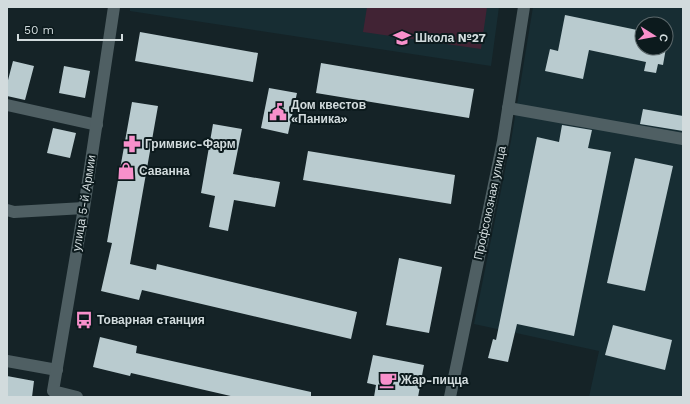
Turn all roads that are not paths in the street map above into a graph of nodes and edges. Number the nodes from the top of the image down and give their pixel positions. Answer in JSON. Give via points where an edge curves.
{"nodes":[{"id":1,"x":114,"y":7,"type":"edge"},
{"id":2,"x":524,"y":7,"type":"edge"},
{"id":3,"x":7,"y":105,"type":"edge"},
{"id":4,"x":508,"y":108,"type":"junction"},
{"id":5,"x":97,"y":125,"type":"junction"},
{"id":6,"x":683,"y":139,"type":"edge"},
{"id":7,"x":84,"y":208,"type":"junction"},
{"id":8,"x":7,"y":210,"type":"edge"},
{"id":9,"x":7,"y":361,"type":"edge"},
{"id":10,"x":56,"y":370,"type":"junction"},
{"id":11,"x":51,"y":394,"type":"edge"},
{"id":12,"x":77,"y":397,"type":"edge"},
{"id":13,"x":450,"y":397,"type":"edge"}],
"edges":[{"from":1,"to":5,"type":"main road","name":"улица 5-й Армии"},
{"from":2,"to":4,"type":"main road","name":"Профсоюзная улица"},
{"from":3,"to":5,"type":"main road"},
{"from":4,"to":6,"type":"main road"},
{"from":4,"to":13,"type":"main road","name":"Профсоюзная улица"},
{"from":5,"to":7,"type":"main road","name":"улица 5-й Армии"},
{"from":7,"to":8,"type":"main road","via":[[14,212]]},
{"from":7,"to":10,"type":"main road","name":"улица 5-й Армии"},
{"from":9,"to":10,"type":"main road"},
{"from":10,"to":11,"type":"main road","name":"улица 5-й Армии"},
{"from":11,"to":12,"type":"main road"}]}
